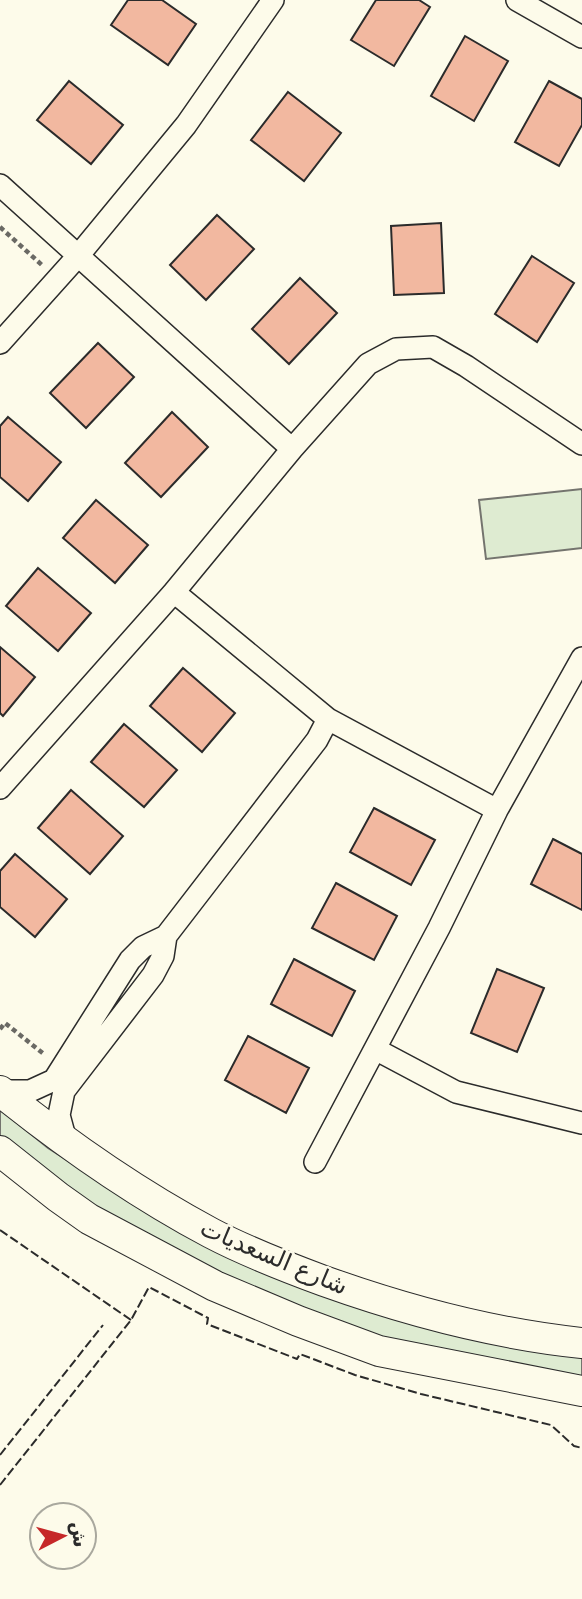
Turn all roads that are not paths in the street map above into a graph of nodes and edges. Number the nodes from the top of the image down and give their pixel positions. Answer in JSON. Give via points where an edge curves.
{"nodes":[{"id":1,"x":273,"y":0,"type":"edge"},
{"id":2,"x":517,"y":0,"type":"edge"},
{"id":3,"x":582,"y":37,"type":"edge"},
{"id":4,"x":0,"y":184,"type":"edge"},
{"id":5,"x":78,"y":256,"type":"junction"},
{"id":6,"x":0,"y":343,"type":"edge"},
{"id":7,"x":582,"y":444,"type":"edge"},
{"id":8,"x":292,"y":449,"type":"junction"},
{"id":9,"x":174,"y":592,"type":"junction"},
{"id":10,"x":582,"y":658,"type":"edge"},
{"id":11,"x":328,"y":719,"type":"junction"},
{"id":12,"x":0,"y":788,"type":"edge"},
{"id":13,"x":497,"y":810,"type":"junction"},
{"id":14,"x":375,"y":1049,"type":"junction"},
{"id":15,"x":68,"y":1073,"type":"junction"},
{"id":16,"x":0,"y":1091,"type":"edge"},
{"id":17,"x":582,"y":1123,"type":"edge"},
{"id":18,"x":66,"y":1142,"type":"junction"},
{"id":19,"x":0,"y":1151,"type":"edge"},
{"id":20,"x":315,"y":1162,"type":"dead end"},
{"id":21,"x":582,"y":1343,"type":"edge"},
{"id":22,"x":582,"y":1391,"type":"edge"}],
"edges":[{"from":1,"to":5,"type":"street","via":[[186,125]]},
{"from":2,"to":3,"type":"street"},
{"from":4,"to":5,"type":"street"},
{"from":5,"to":6,"type":"street"},
{"from":5,"to":8,"type":"street"},
{"from":7,"to":8,"type":"street","via":[[433,347],[396,349],[368,364]]},
{"from":8,"to":9,"type":"street"},
{"from":9,"to":11,"type":"street"},
{"from":9,"to":12,"type":"street"},
{"from":10,"to":13,"type":"street"},
{"from":11,"to":13,"type":"street"},
{"from":11,"to":15,"type":"street","via":[[317,740],[166,936],[153,975]]},
{"from":13,"to":14,"type":"street"},
{"from":14,"to":17,"type":"street","via":[[456,1092]]},
{"from":14,"to":20,"type":"street"},
{"from":15,"to":16,"type":"street","via":[[30,1091]]},
{"from":15,"to":18,"type":"street","via":[[59,1115]]},
{"from":16,"to":18,"type":"street","name":"شارع السعديات"},
{"from":18,"to":21,"type":"street","name":"شارع السعديات","via":[[213,1234],[288,1268],[377,1300],[458,1322]]},
{"from":19,"to":22,"type":"street","name":"شارع السعديات","via":[[89,1219],[215,1286],[298,1321],[379,1351]]}]}
